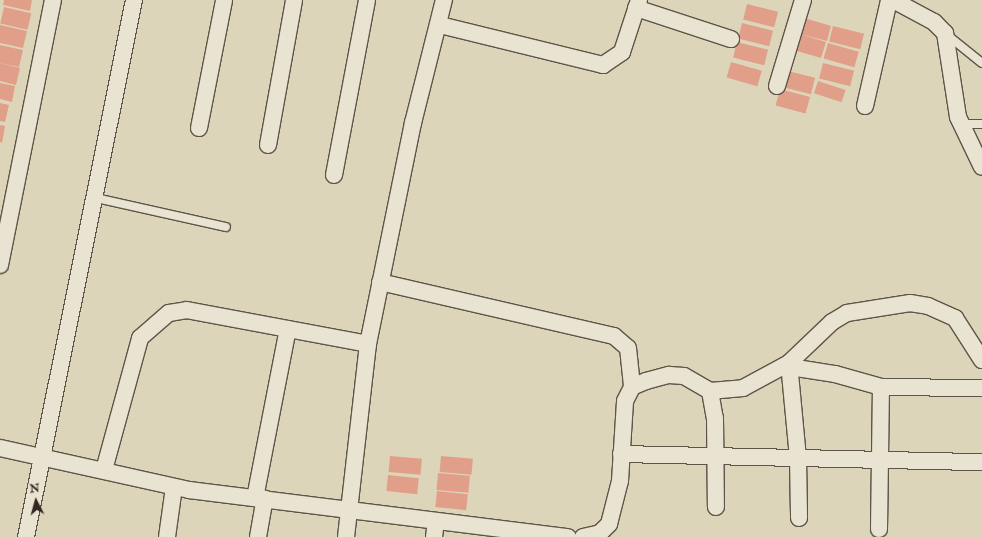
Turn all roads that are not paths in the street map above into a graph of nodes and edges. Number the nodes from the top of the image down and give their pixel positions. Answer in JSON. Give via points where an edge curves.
{"nodes":[{"id":1,"x":53,"y":0,"type":"edge"},
{"id":2,"x":134,"y":0,"type":"edge"},
{"id":3,"x":224,"y":0,"type":"edge"},
{"id":4,"x":294,"y":0,"type":"edge"},
{"id":5,"x":367,"y":0,"type":"edge"},
{"id":6,"x":444,"y":0,"type":"edge"},
{"id":7,"x":803,"y":0,"type":"edge"},
{"id":8,"x":889,"y":0,"type":"edge"},
{"id":9,"x":893,"y":0,"type":"edge"},
{"id":10,"x":638,"y":4,"type":"edge"},
{"id":11,"x":440,"y":25,"type":"junction"},
{"id":12,"x":945,"y":33,"type":"junction"},
{"id":13,"x":731,"y":39,"type":"dead end"},
{"id":14,"x":982,"y":63,"type":"edge"},
{"id":15,"x":777,"y":86,"type":"dead end"},
{"id":16,"x":865,"y":106,"type":"dead end"},
{"id":17,"x":962,"y":124,"type":"junction"},
{"id":18,"x":982,"y":124,"type":"edge"},
{"id":19,"x":199,"y":128,"type":"dead end"},
{"id":20,"x":268,"y":145,"type":"dead end"},
{"id":21,"x":982,"y":167,"type":"edge"},
{"id":22,"x":334,"y":175,"type":"dead end"},
{"id":23,"x":96,"y":198,"type":"junction"},
{"id":24,"x":226,"y":227,"type":"dead end"},
{"id":25,"x":0,"y":265,"type":"edge"},
{"id":26,"x":380,"y":282,"type":"junction"},
{"id":27,"x":288,"y":329,"type":"junction"},
{"id":28,"x":368,"y":344,"type":"junction"},
{"id":29,"x":982,"y":360,"type":"edge"},
{"id":30,"x":790,"y":365,"type":"junction"},
{"id":31,"x":632,"y":387,"type":"junction"},
{"id":32,"x":881,"y":387,"type":"junction"},
{"id":33,"x":982,"y":388,"type":"edge"},
{"id":34,"x":710,"y":391,"type":"junction"},
{"id":35,"x":0,"y":448,"type":"edge"},
{"id":36,"x":621,"y":454,"type":"junction"},
{"id":37,"x":40,"y":457,"type":"junction"},
{"id":38,"x":716,"y":457,"type":"junction"},
{"id":39,"x":798,"y":458,"type":"junction"},
{"id":40,"x":880,"y":460,"type":"junction"},
{"id":41,"x":982,"y":462,"type":"edge"},
{"id":42,"x":104,"y":470,"type":"junction"},
{"id":43,"x":174,"y":487,"type":"junction"},
{"id":44,"x":260,"y":498,"type":"junction"},
{"id":45,"x":716,"y":507,"type":"dead end"},
{"id":46,"x":349,"y":509,"type":"junction"},
{"id":47,"x":798,"y":518,"type":"dead end"},
{"id":48,"x":436,"y":521,"type":"junction"},
{"id":49,"x":879,"y":529,"type":"dead end"},
{"id":50,"x":26,"y":537,"type":"edge"},
{"id":51,"x":167,"y":537,"type":"edge"},
{"id":52,"x":258,"y":537,"type":"edge"},
{"id":53,"x":346,"y":537,"type":"edge"},
{"id":54,"x":434,"y":537,"type":"edge"},
{"id":55,"x":568,"y":537,"type":"edge"},
{"id":56,"x":583,"y":537,"type":"edge"}],
"edges":[{"from":1,"to":25,"type":"street"},
{"from":2,"to":23,"type":"street"},
{"from":3,"to":19,"type":"street"},
{"from":4,"to":20,"type":"street"},
{"from":5,"to":22,"type":"street"},
{"from":6,"to":11,"type":"street"},
{"from":7,"to":15,"type":"street"},
{"from":8,"to":16,"type":"street"},
{"from":9,"to":12,"type":"street","via":[[934,22]]},
{"from":10,"to":11,"type":"street","via":[[622,52],[603,65]]},
{"from":10,"to":13,"type":"street"},
{"from":11,"to":26,"type":"street","via":[[414,123]]},
{"from":12,"to":14,"type":"lane"},
{"from":12,"to":17,"type":"street"},
{"from":17,"to":18,"type":"lane"},
{"from":17,"to":21,"type":"street"},
{"from":23,"to":24,"type":"lane"},
{"from":23,"to":37,"type":"street"},
{"from":26,"to":28,"type":"street"},
{"from":26,"to":31,"type":"street","via":[[614,336],[628,348]]},
{"from":27,"to":28,"type":"street"},
{"from":27,"to":42,"type":"street","via":[[187,310],[169,313],[152,324],[140,338]]},
{"from":27,"to":44,"type":"street"},
{"from":28,"to":46,"type":"street"},
{"from":29,"to":30,"type":"street","via":[[955,318],[928,306],[910,303],[847,313],[832,322]]},
{"from":30,"to":32,"type":"street"},
{"from":30,"to":34,"type":"street","via":[[743,388]]},
{"from":30,"to":39,"type":"street"},
{"from":31,"to":34,"type":"street","via":[[669,375],[684,376]]},
{"from":31,"to":36,"type":"street","via":[[625,401]]},
{"from":32,"to":33,"type":"street"},
{"from":32,"to":40,"type":"street"},
{"from":34,"to":38,"type":"street"},
{"from":35,"to":37,"type":"street"},
{"from":36,"to":38,"type":"street"},
{"from":36,"to":56,"type":"street","via":[[620,481],[608,524],[600,533]]},
{"from":37,"to":42,"type":"street"},
{"from":37,"to":50,"type":"street"},
{"from":38,"to":39,"type":"street"},
{"from":38,"to":45,"type":"street"},
{"from":39,"to":40,"type":"street"},
{"from":39,"to":47,"type":"street"},
{"from":40,"to":41,"type":"street"},
{"from":40,"to":49,"type":"street"},
{"from":42,"to":43,"type":"street"},
{"from":43,"to":44,"type":"street"},
{"from":43,"to":51,"type":"street"},
{"from":44,"to":46,"type":"street"},
{"from":44,"to":52,"type":"street"},
{"from":46,"to":48,"type":"street"},
{"from":46,"to":53,"type":"street"},
{"from":48,"to":54,"type":"street"},
{"from":48,"to":55,"type":"street"}]}
